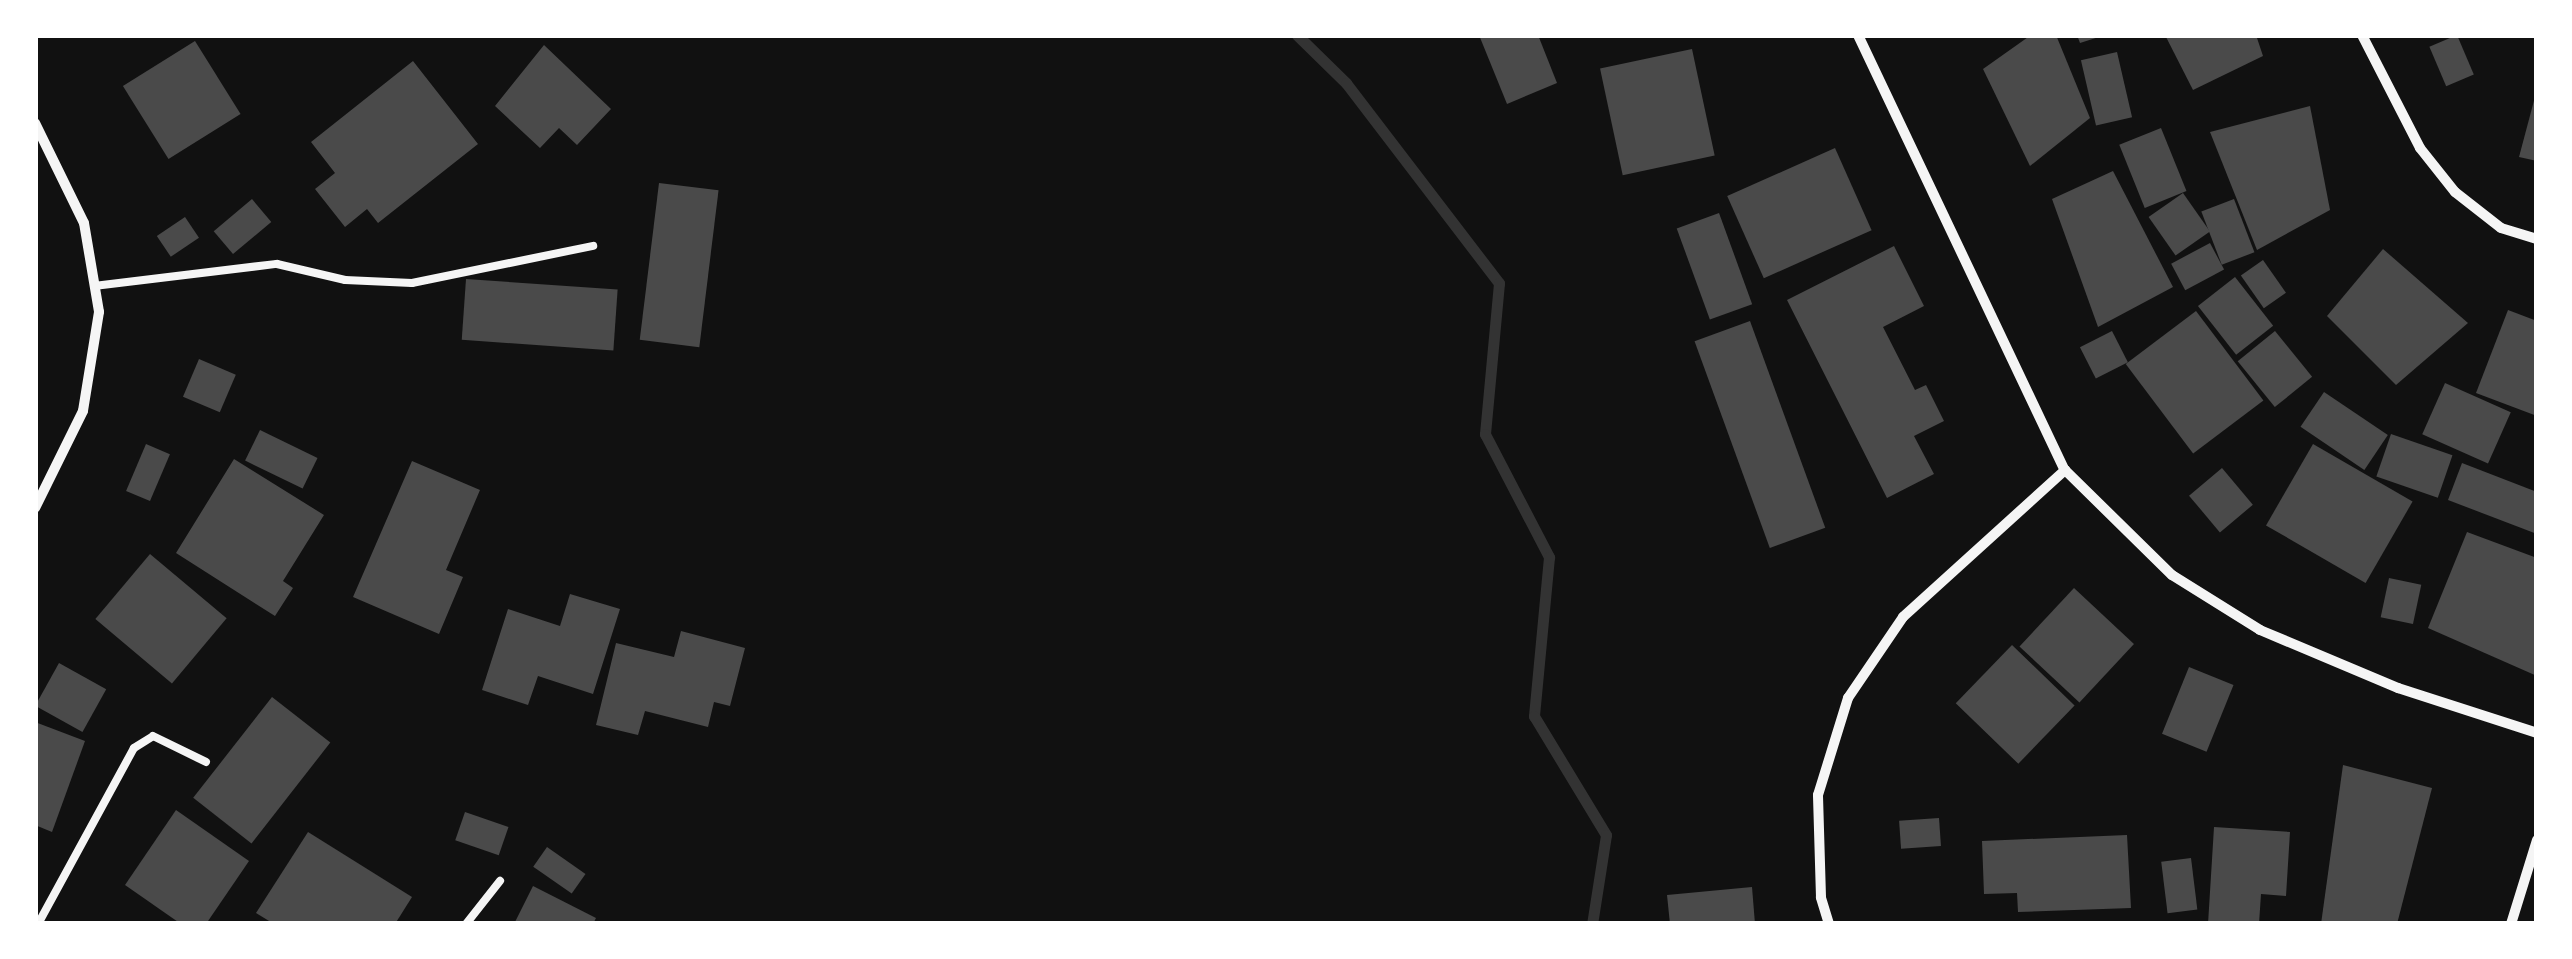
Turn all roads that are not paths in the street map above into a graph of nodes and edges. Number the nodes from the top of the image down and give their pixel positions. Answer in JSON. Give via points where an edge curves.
{"nodes":[{"id":1,"x":1858,"y":35,"type":"edge"},
{"id":2,"x":2362,"y":35,"type":"edge"},
{"id":3,"x":35,"y":122,"type":"edge"},
{"id":4,"x":2537,"y":240,"type":"edge"},
{"id":5,"x":594,"y":246,"type":"dead end"},
{"id":6,"x":94,"y":286,"type":"junction"},
{"id":7,"x":2065,"y":470,"type":"junction"},
{"id":8,"x":35,"y":508,"type":"edge"},
{"id":9,"x":2537,"y":733,"type":"edge"},
{"id":10,"x":206,"y":762,"type":"dead end"},
{"id":11,"x":2537,"y":840,"type":"edge"},
{"id":12,"x":500,"y":881,"type":"dead end"},
{"id":13,"x":38,"y":924,"type":"edge"},
{"id":14,"x":466,"y":924,"type":"edge"},
{"id":15,"x":1829,"y":924,"type":"edge"},
{"id":16,"x":2511,"y":924,"type":"edge"}],
"edges":[{"from":1,"to":7,"type":"street"},
{"from":2,"to":4,"type":"street","via":[[2420,148],[2455,192],[2501,228]]},
{"from":3,"to":6,"type":"street","via":[[84,223]]},
{"from":5,"to":6,"type":"lane","via":[[412,283],[344,280],[277,264]]},
{"from":6,"to":8,"type":"street","via":[[99,312],[84,411]]},
{"from":7,"to":9,"type":"street","via":[[2172,575],[2260,630],[2398,688]]},
{"from":7,"to":15,"type":"street","via":[[1903,617],[1848,698],[1818,796],[1821,897]]},
{"from":10,"to":13,"type":"lane","via":[[153,736],[134,748]]},
{"from":11,"to":16,"type":"street"},
{"from":12,"to":14,"type":"lane"}]}
